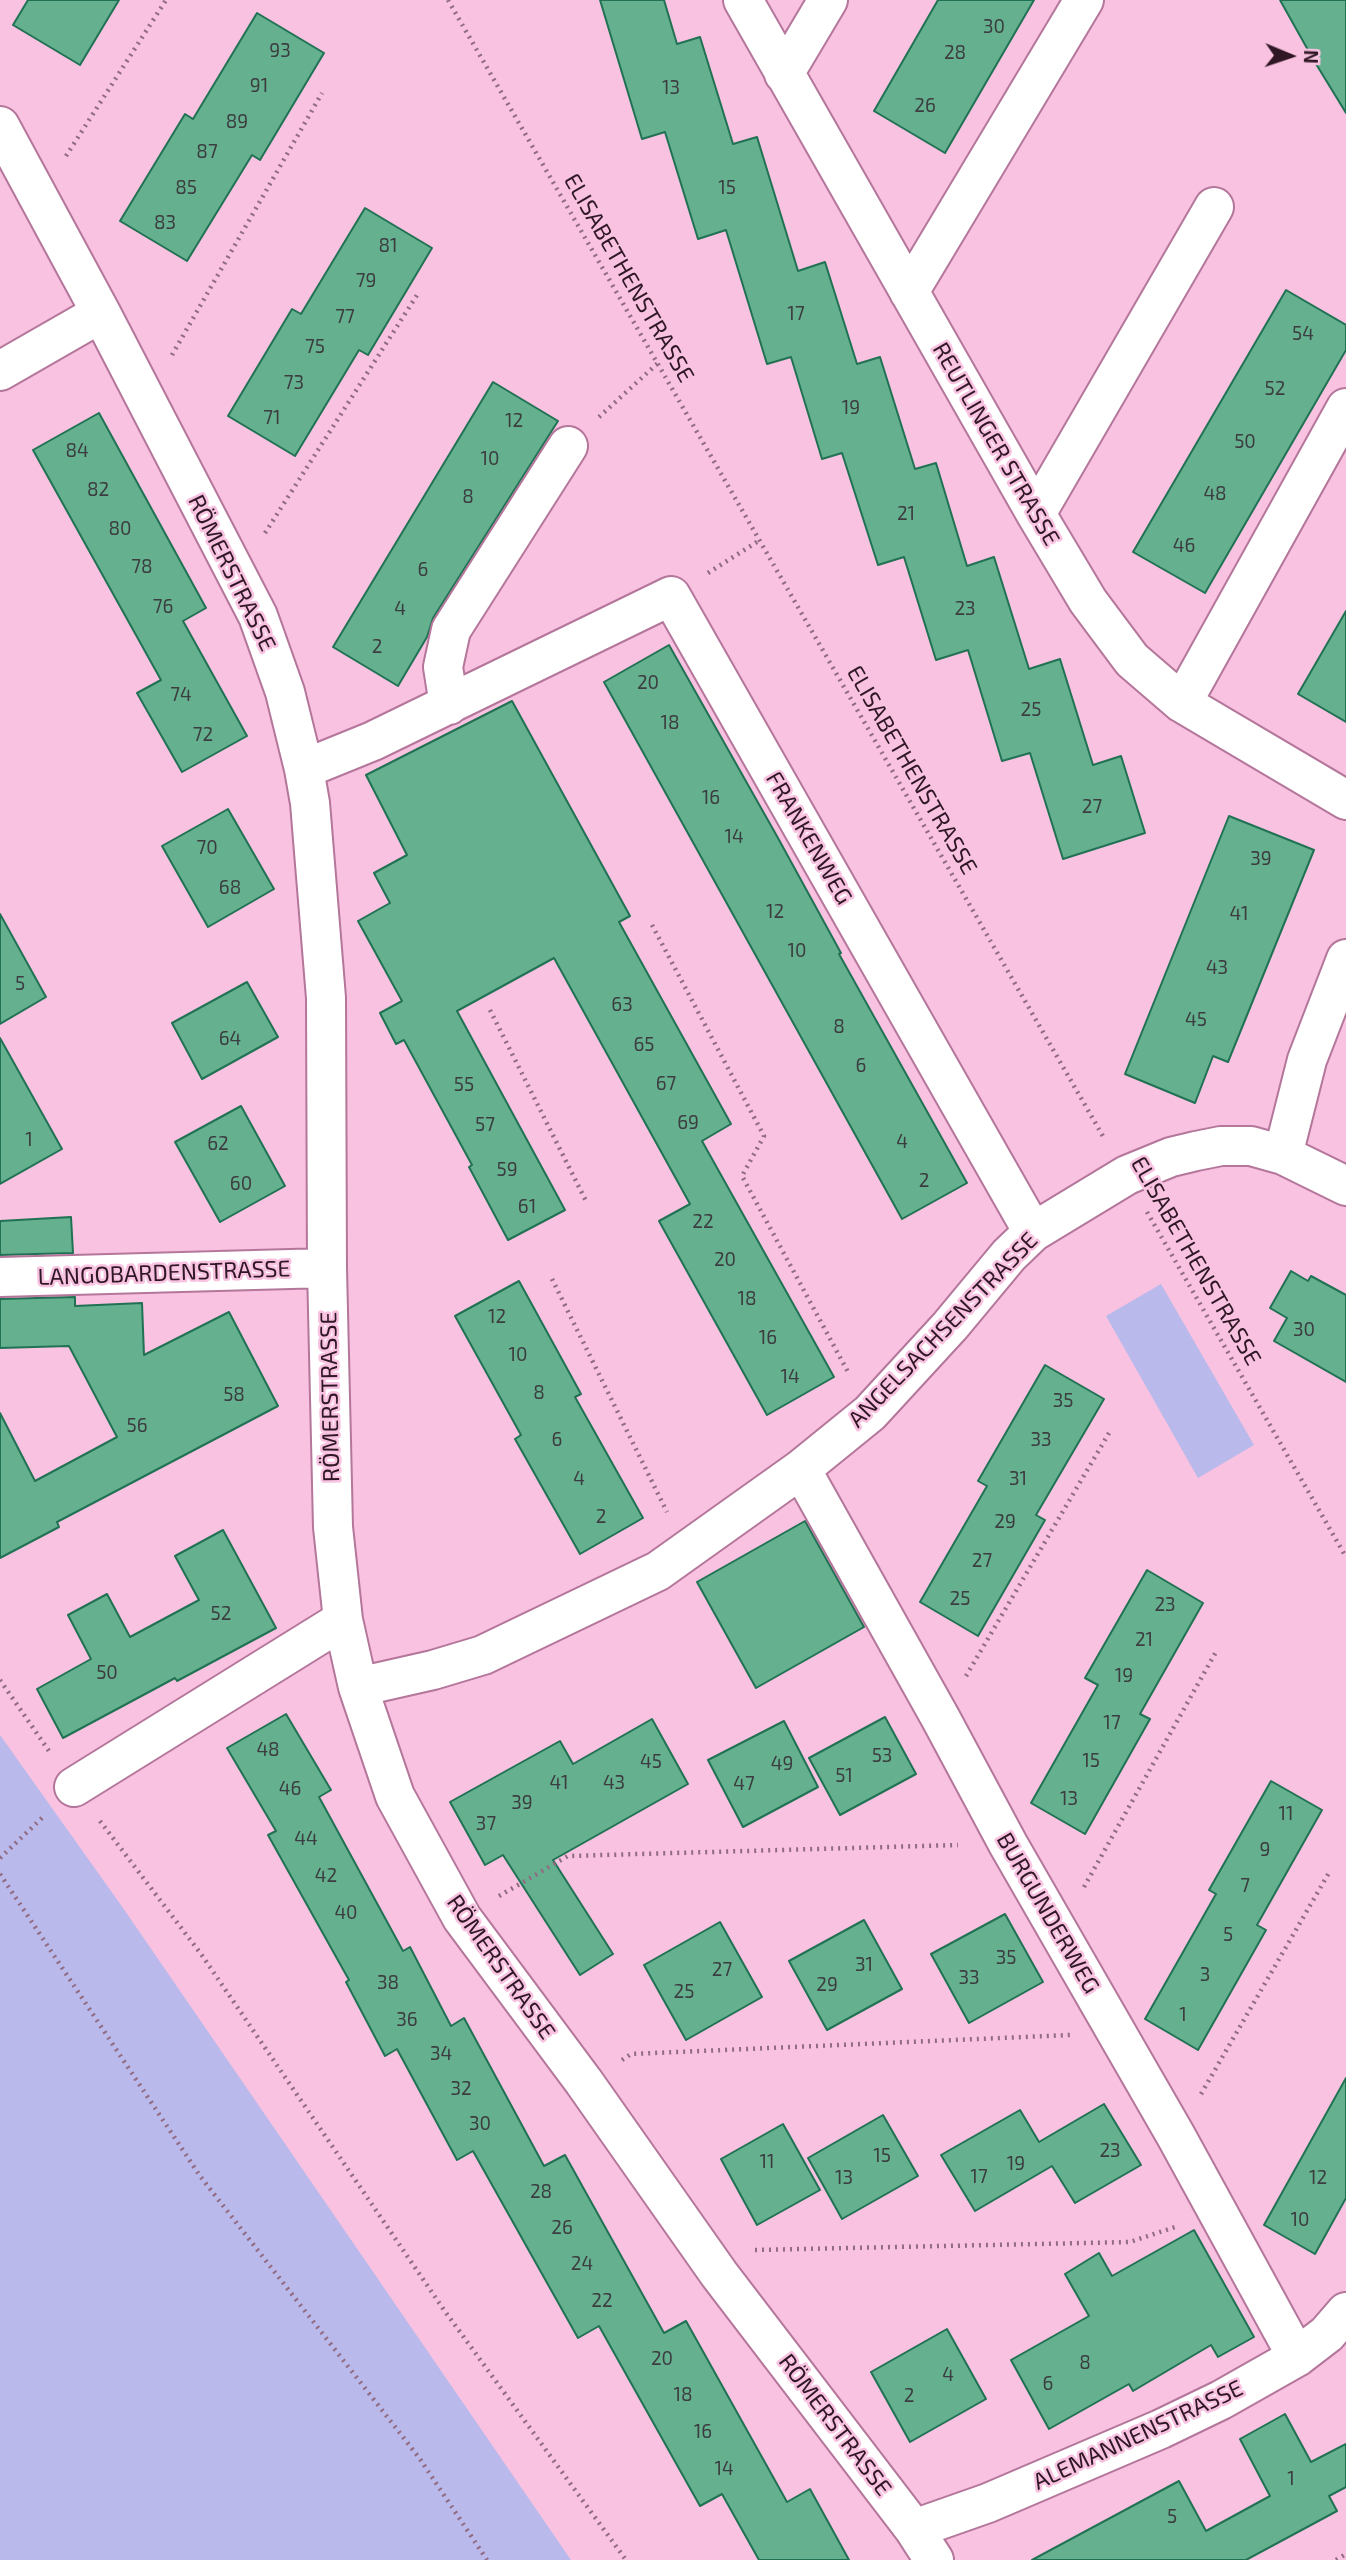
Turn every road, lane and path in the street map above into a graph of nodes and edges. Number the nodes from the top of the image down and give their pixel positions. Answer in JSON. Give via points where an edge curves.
{"nodes":[{"id":1,"x":166,"y":0,"type":"edge"},
{"id":2,"x":448,"y":0,"type":"edge"},
{"id":3,"x":743,"y":0,"type":"edge"},
{"id":4,"x":828,"y":0,"type":"edge"},
{"id":5,"x":1083,"y":0,"type":"edge"},
{"id":6,"x":784,"y":74,"type":"junction"},
{"id":7,"x":322,"y":93,"type":"dead end"},
{"id":8,"x":0,"y":126,"type":"edge"},
{"id":9,"x":40,"y":198,"type":"junction"},
{"id":10,"x":1214,"y":207,"type":"dead end"},
{"id":11,"x":419,"y":292,"type":"dead end"},
{"id":12,"x":909,"y":292,"type":"junction"},
{"id":13,"x":101,"y":313,"type":"junction"},
{"id":14,"x":658,"y":363,"type":"junction"},
{"id":15,"x":0,"y":371,"type":"edge"},
{"id":16,"x":146,"y":402,"type":"junction"},
{"id":17,"x":1346,"y":408,"type":"edge"},
{"id":18,"x":568,"y":446,"type":"joint"},
{"id":19,"x":1036,"y":514,"type":"junction"},
{"id":20,"x":760,"y":540,"type":"junction"},
{"id":21,"x":237,"y":576,"type":"junction"},
{"id":22,"x":671,"y":596,"type":"junction"},
{"id":23,"x":1182,"y":703,"type":"junction"},
{"id":24,"x":449,"y":705,"type":"junction"},
{"id":25,"x":304,"y":769,"type":"junction"},
{"id":26,"x":1346,"y":800,"type":"edge"},
{"id":27,"x":652,"y":925,"type":"dead end"},
{"id":28,"x":1346,"y":959,"type":"edge"},
{"id":29,"x":490,"y":1010,"type":"dead end"},
{"id":30,"x":1283,"y":1155,"type":"junction"},
{"id":31,"x":1128,"y":1175,"type":"junction"},
{"id":32,"x":1346,"y":1186,"type":"edge"},
{"id":33,"x":587,"y":1203,"type":"dead end"},
{"id":34,"x":1033,"y":1233,"type":"junction"},
{"id":35,"x":327,"y":1268,"type":"junction"},
{"id":36,"x":0,"y":1277,"type":"edge"},
{"id":37,"x":552,"y":1279,"type":"dead end"},
{"id":38,"x":870,"y":1413,"type":"junction"},
{"id":39,"x":1109,"y":1433,"type":"dead end"},
{"id":40,"x":801,"y":1469,"type":"junction"},
{"id":41,"x":687,"y":1550,"type":"junction"},
{"id":42,"x":1346,"y":1557,"type":"edge"},
{"id":43,"x":343,"y":1620,"type":"junction"},
{"id":44,"x":1217,"y":1650,"type":"dead end"},
{"id":45,"x":0,"y":1680,"type":"edge"},
{"id":46,"x":358,"y":1687,"type":"junction"},
{"id":47,"x":941,"y":1719,"type":"junction"},
{"id":48,"x":74,"y":1787,"type":"junction"},
{"id":49,"x":1008,"y":1844,"type":"junction"},
{"id":50,"x":0,"y":1858,"type":"edge"},
{"id":51,"x":1330,"y":1871,"type":"dead end"},
{"id":52,"x":0,"y":1874,"type":"edge"},
{"id":53,"x":462,"y":1918,"type":"junction"},
{"id":54,"x":1060,"y":1930,"type":"junction"},
{"id":55,"x":1116,"y":2033,"type":"junction"},
{"id":56,"x":584,"y":2082,"type":"junction"},
{"id":57,"x":1176,"y":2136,"type":"junction"},
{"id":58,"x":1219,"y":2213,"type":"junction"},
{"id":59,"x":719,"y":2274,"type":"junction"},
{"id":60,"x":1346,"y":2312,"type":"edge"},
{"id":61,"x":1297,"y":2357,"type":"junction"},
{"id":62,"x":914,"y":2529,"type":"junction"},
{"id":63,"x":1346,"y":2554,"type":"edge"},
{"id":64,"x":486,"y":2560,"type":"edge"},
{"id":65,"x":626,"y":2560,"type":"edge"},
{"id":66,"x":934,"y":2560,"type":"edge"},
{"id":67,"x":1336,"y":2560,"type":"edge"}],
"edges":[{"from":1,"to":9,"type":"path"},
{"from":2,"to":14,"type":"path","name":"ELISABETHENSTRASSE"},
{"from":3,"to":6,"type":"street","name":"REUTLINGER STRASSE"},
{"from":4,"to":6,"type":"street"},
{"from":5,"to":12,"type":"street"},
{"from":6,"to":12,"type":"street","name":"REUTLINGER STRASSE"},
{"from":7,"to":16,"type":"path"},
{"from":8,"to":9,"type":"street","name":"RÖMERSTRASSE"},
{"from":9,"to":13,"type":"street","name":"RÖMERSTRASSE"},
{"from":10,"to":19,"type":"street"},
{"from":11,"to":21,"type":"path"},
{"from":12,"to":19,"type":"street","name":"REUTLINGER STRASSE"},
{"from":13,"to":15,"type":"street"},
{"from":13,"to":16,"type":"street","name":"RÖMERSTRASSE"},
{"from":14,"to":18,"type":"path"},
{"from":14,"to":20,"type":"path","name":"ELISABETHENSTRASSE"},
{"from":16,"to":21,"type":"street","name":"RÖMERSTRASSE"},
{"from":17,"to":23,"type":"street"},
{"from":18,"to":24,"type":"street","via":[[451,630],[443,667]]},
{"from":19,"to":23,"type":"street","name":"REUTLINGER STRASSE","via":[[1088,601],[1132,660]]},
{"from":20,"to":22,"type":"path"},
{"from":20,"to":31,"type":"path","name":"ELISABETHENSTRASSE"},
{"from":21,"to":25,"type":"street","name":"RÖMERSTRASSE","via":[[258,616],[285,692]]},
{"from":22,"to":24,"type":"street"},
{"from":22,"to":34,"type":"street","name":"FRANKENWEG"},
{"from":23,"to":26,"type":"street","name":"REUTLINGER STRASSE"},
{"from":24,"to":25,"type":"street"},
{"from":25,"to":35,"type":"street","name":"RÖMERSTRASSE","via":[[326,998]]},
{"from":27,"to":38,"type":"path","via":[[764,1136],[742,1176]]},
{"from":28,"to":30,"type":"street","via":[[1307,1060]]},
{"from":29,"to":33,"type":"path"},
{"from":30,"to":31,"type":"street","name":"ANGELSACHSENSTRASSE","via":[[1251,1146],[1221,1146],[1171,1157]]},
{"from":30,"to":32,"type":"street","name":"ANGELSACHSENSTRASSE"},
{"from":31,"to":34,"type":"street","name":"ANGELSACHSENSTRASSE"},
{"from":31,"to":42,"type":"path","name":"ELISABETHENSTRASSE"},
{"from":34,"to":38,"type":"street","name":"ANGELSACHSENSTRASSE"},
{"from":35,"to":36,"type":"street","name":"LANGOBARDENSTRASSE"},
{"from":35,"to":43,"type":"street","name":"RÖMERSTRASSE","via":[[332,1527]]},
{"from":37,"to":41,"type":"path"},
{"from":38,"to":40,"type":"street","name":"ANGELSACHSENSTRASSE"},
{"from":39,"to":47,"type":"path"},
{"from":40,"to":41,"type":"street","name":"ANGELSACHSENSTRASSE"},
{"from":40,"to":47,"type":"street","name":"BURGUNDERWEG"},
{"from":41,"to":46,"type":"street","name":"ANGELSACHSENSTRASSE","via":[[658,1571],[483,1655]]},
{"from":43,"to":46,"type":"street","name":"RÖMERSTRASSE"},
{"from":43,"to":48,"type":"street"},
{"from":44,"to":54,"type":"path"},
{"from":45,"to":48,"type":"path"},
{"from":46,"to":53,"type":"street","name":"RÖMERSTRASSE","via":[[395,1796]]},
{"from":47,"to":49,"type":"street","name":"BURGUNDERWEG"},
{"from":48,"to":50,"type":"path"},
{"from":48,"to":65,"type":"path","via":[[201,1954],[444,2310]]},
{"from":49,"to":53,"type":"path","via":[[568,1856]]},
{"from":49,"to":54,"type":"street","name":"BURGUNDERWEG"},
{"from":51,"to":57,"type":"path"},
{"from":52,"to":64,"type":"path","via":[[200,2176],[420,2459]]},
{"from":53,"to":56,"type":"street","name":"RÖMERSTRASSE"},
{"from":54,"to":55,"type":"street","name":"BURGUNDERWEG"},
{"from":55,"to":56,"type":"path","via":[[631,2054]]},
{"from":55,"to":57,"type":"street","name":"BURGUNDERWEG"},
{"from":56,"to":59,"type":"street","name":"RÖMERSTRASSE"},
{"from":57,"to":58,"type":"street","name":"BURGUNDERWEG"},
{"from":58,"to":59,"type":"path","via":[[1130,2242],[754,2250]]},
{"from":58,"to":61,"type":"street","name":"BURGUNDERWEG"},
{"from":59,"to":62,"type":"street","name":"RÖMERSTRASSE"},
{"from":60,"to":61,"type":"street","name":"ALEMANNENSTRASSE"},
{"from":61,"to":62,"type":"street","name":"ALEMANNENSTRASSE","via":[[1161,2429],[988,2503]]},
{"from":62,"to":66,"type":"street","name":"RÖMERSTRASSE"},
{"from":63,"to":67,"type":"path"}]}
